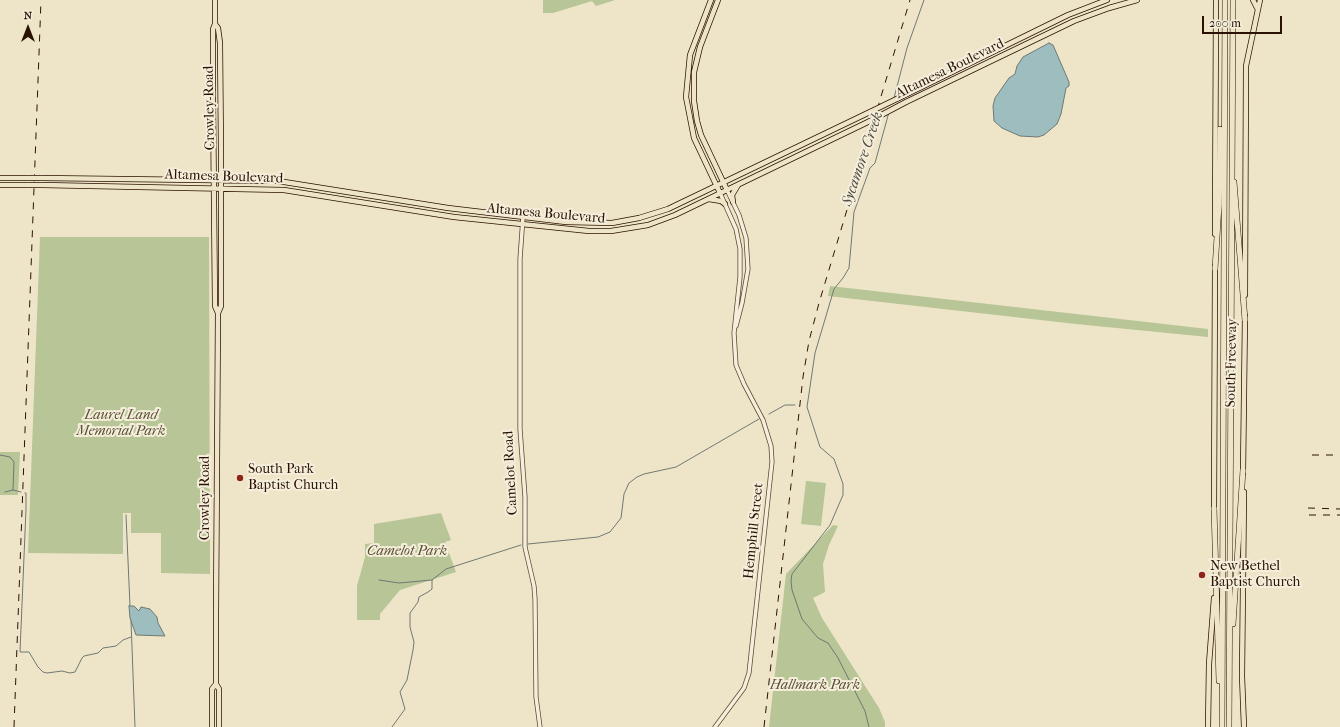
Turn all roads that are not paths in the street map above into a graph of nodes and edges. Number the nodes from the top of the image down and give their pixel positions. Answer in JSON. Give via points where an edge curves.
{"nodes":[{"id":1,"x":215,"y":0,"type":"edge"},
{"id":2,"x":711,"y":0,"type":"edge"},
{"id":3,"x":718,"y":0,"type":"edge"},
{"id":4,"x":1107,"y":0,"type":"edge"},
{"id":5,"x":1137,"y":0,"type":"edge"},
{"id":6,"x":1225,"y":0,"type":"edge"},
{"id":7,"x":1233,"y":0,"type":"edge"},
{"id":8,"x":1253,"y":0,"type":"edge"},
{"id":9,"x":1260,"y":0,"type":"edge"},
{"id":10,"x":1216,"y":1,"type":"edge"},
{"id":11,"x":1257,"y":8,"type":"junction"},
{"id":12,"x":215,"y":24,"type":"junction"},
{"id":13,"x":1223,"y":79,"type":"junction"},
{"id":14,"x":695,"y":113,"type":"junction"},
{"id":15,"x":688,"y":115,"type":"junction"},
{"id":16,"x":1231,"y":128,"type":"junction"},
{"id":17,"x":776,"y":157,"type":"junction"},
{"id":18,"x":780,"y":164,"type":"junction"},
{"id":19,"x":718,"y":170,"type":"junction"},
{"id":20,"x":737,"y":175,"type":"junction"},
{"id":21,"x":0,"y":178,"type":"edge"},
{"id":22,"x":154,"y":178,"type":"junction"},
{"id":23,"x":214,"y":180,"type":"junction"},
{"id":24,"x":221,"y":180,"type":"junction"},
{"id":25,"x":287,"y":182,"type":"junction"},
{"id":26,"x":723,"y":182,"type":"junction"},
{"id":27,"x":739,"y":184,"type":"junction"},
{"id":28,"x":0,"y":185,"type":"edge"},
{"id":29,"x":716,"y":185,"type":"junction"},
{"id":30,"x":152,"y":186,"type":"junction"},
{"id":31,"x":214,"y":187,"type":"junction"},
{"id":32,"x":221,"y":188,"type":"junction"},
{"id":33,"x":286,"y":190,"type":"junction"},
{"id":34,"x":727,"y":190,"type":"junction"},
{"id":35,"x":720,"y":193,"type":"junction"},
{"id":36,"x":708,"y":199,"type":"junction"},
{"id":37,"x":398,"y":200,"type":"junction"},
{"id":38,"x":733,"y":202,"type":"junction"},
{"id":39,"x":725,"y":204,"type":"junction"},
{"id":40,"x":397,"y":208,"type":"junction"},
{"id":41,"x":523,"y":217,"type":"junction"},
{"id":42,"x":522,"y":224,"type":"junction"},
{"id":43,"x":747,"y":248,"type":"junction"},
{"id":44,"x":740,"y":249,"type":"junction"},
{"id":45,"x":1215,"y":269,"type":"junction"},
{"id":46,"x":214,"y":271,"type":"junction"},
{"id":47,"x":221,"y":281,"type":"junction"},
{"id":48,"x":218,"y":313,"type":"junction"},
{"id":49,"x":1245,"y":320,"type":"junction"},
{"id":50,"x":734,"y":333,"type":"junction"},
{"id":51,"x":1243,"y":470,"type":"junction"},
{"id":52,"x":1214,"y":508,"type":"junction"},
{"id":53,"x":1230,"y":643,"type":"junction"},
{"id":54,"x":216,"y":684,"type":"junction"},
{"id":55,"x":1222,"y":725,"type":"edge"},
{"id":56,"x":212,"y":727,"type":"edge"},
{"id":57,"x":219,"y":727,"type":"edge"},
{"id":58,"x":540,"y":727,"type":"edge"},
{"id":59,"x":714,"y":727,"type":"edge"},
{"id":60,"x":1208,"y":727,"type":"edge"},
{"id":61,"x":1229,"y":727,"type":"edge"},
{"id":62,"x":1244,"y":727,"type":"edge"}],
"edges":[{"from":1,"to":12,"type":"main road","name":"Crowley Road"},
{"from":2,"to":15,"type":"main road","via":[[690,55],[686,84]]},
{"from":3,"to":14,"type":"main road","via":[[695,65]]},
{"from":4,"to":17,"type":"main road","name":"Altamesa Boulevard","bridge":true,"via":[[1068,15]]},
{"from":5,"to":18,"type":"main road","name":"Altamesa Boulevard","bridge":true,"via":[[1074,20]]},
{"from":6,"to":13,"type":"highway","name":"South Freeway"},
{"from":7,"to":16,"type":"highway","name":"South Freeway"},
{"from":8,"to":11,"type":"main road"},
{"from":9,"to":11,"type":"main road","name":"South Freeway"},
{"from":10,"to":45,"type":"main road","name":"South Freeway"},
{"from":11,"to":49,"type":"main road","name":"South Freeway","via":[[1246,66]]},
{"from":12,"to":23,"type":"main road","name":"Crowley Road"},
{"from":12,"to":24,"type":"main road","name":"Crowley Road","via":[[220,43]]},
{"from":13,"to":45,"type":"highway"},
{"from":13,"to":55,"type":"highway","name":"South Freeway"},
{"from":14,"to":15,"type":"main road"},
{"from":14,"to":19,"type":"main road","via":[[701,135]]},
{"from":15,"to":29,"type":"main road","via":[[694,138]]},
{"from":16,"to":49,"type":"highway"},
{"from":16,"to":53,"type":"highway","name":"South Freeway"},
{"from":17,"to":18,"type":"main road"},
{"from":17,"to":20,"type":"main road","name":"Altamesa Boulevard"},
{"from":18,"to":27,"type":"main road","name":"Altamesa Boulevard"},
{"from":19,"to":20,"type":"main road","via":[[725,176]]},
{"from":19,"to":26,"type":"main road"},
{"from":20,"to":26,"type":"main road","name":"Altamesa Boulevard"},
{"from":21,"to":22,"type":"main road","name":"Altamesa Boulevard","bridge":true},
{"from":22,"to":23,"type":"main road","name":"Altamesa Boulevard"},
{"from":22,"to":30,"type":"main road"},
{"from":23,"to":24,"type":"main road","name":"Altamesa Boulevard"},
{"from":23,"to":31,"type":"main road","name":"Crowley Road"},
{"from":24,"to":25,"type":"main road","name":"Altamesa Boulevard"},
{"from":24,"to":32,"type":"main road","name":"Crowley Road"},
{"from":25,"to":33,"type":"main road"},
{"from":25,"to":37,"type":"main road","name":"Altamesa Boulevard"},
{"from":26,"to":29,"type":"main road","name":"Altamesa Boulevard"},
{"from":26,"to":34,"type":"main road"},
{"from":27,"to":34,"type":"main road","name":"Altamesa Boulevard"},
{"from":27,"to":38,"type":"main road","via":[[732,195]]},
{"from":28,"to":30,"type":"main road","name":"Altamesa Boulevard","bridge":true},
{"from":29,"to":35,"type":"main road"},
{"from":29,"to":41,"type":"main road","name":"Altamesa Boulevard","via":[[668,210],[624,221],[585,223]]},
{"from":30,"to":31,"type":"main road","name":"Altamesa Boulevard"},
{"from":31,"to":32,"type":"main road","name":"Altamesa Boulevard"},
{"from":31,"to":46,"type":"main road","name":"Crowley Road"},
{"from":32,"to":33,"type":"main road","name":"Altamesa Boulevard"},
{"from":32,"to":47,"type":"main road","name":"Crowley Road"},
{"from":33,"to":40,"type":"main road","name":"Altamesa Boulevard"},
{"from":34,"to":35,"type":"main road","name":"Altamesa Boulevard"},
{"from":34,"to":38,"type":"street","name":"Hemphill Street"},
{"from":35,"to":36,"type":"main road","name":"Altamesa Boulevard"},
{"from":35,"to":39,"type":"street","name":"Hemphill Street"},
{"from":36,"to":39,"type":"main road"},
{"from":36,"to":42,"type":"main road","name":"Altamesa Boulevard","via":[[669,218],[620,230],[590,231]]},
{"from":37,"to":40,"type":"main road"},
{"from":37,"to":41,"type":"main road","name":"Altamesa Boulevard"},
{"from":38,"to":43,"type":"street","name":"Hemphill Street"},
{"from":39,"to":44,"type":"street","name":"Hemphill Street","via":[[736,229]]},
{"from":40,"to":42,"type":"main road","name":"Altamesa Boulevard"},
{"from":41,"to":42,"type":"street","name":"Camelot Road"},
{"from":42,"to":58,"type":"street","name":"Camelot Road","via":[[520,434],[525,497],[525,547],[535,599],[536,697]]},
{"from":43,"to":44,"type":"street"},
{"from":43,"to":50,"type":"street","name":"Hemphill Street","via":[[748,269]]},
{"from":44,"to":50,"type":"street","name":"Hemphill Street"},
{"from":45,"to":52,"type":"main road","name":"South Freeway"},
{"from":46,"to":47,"type":"main road"},
{"from":46,"to":48,"type":"main road","name":"Crowley Road","via":[[215,306]]},
{"from":47,"to":48,"type":"main road","name":"Crowley Road"},
{"from":48,"to":54,"type":"main road","name":"Crowley Road"},
{"from":49,"to":51,"type":"main road","name":"South Freeway"},
{"from":50,"to":59,"type":"street","name":"Hemphill Street","via":[[736,365],[763,420],[771,446],[772,462],[749,672],[744,688]]},
{"from":51,"to":53,"type":"highway"},
{"from":51,"to":62,"type":"main road","name":"South Freeway"},
{"from":52,"to":55,"type":"highway","via":[[1219,720]]},
{"from":52,"to":60,"type":"main road","name":"South Freeway","via":[[1214,604],[1209,664]]},
{"from":53,"to":61,"type":"highway","name":"South Freeway"},
{"from":54,"to":56,"type":"main road","name":"Crowley Road","via":[[212,689]]},
{"from":54,"to":57,"type":"main road","name":"Crowley Road","via":[[219,689]]}]}
